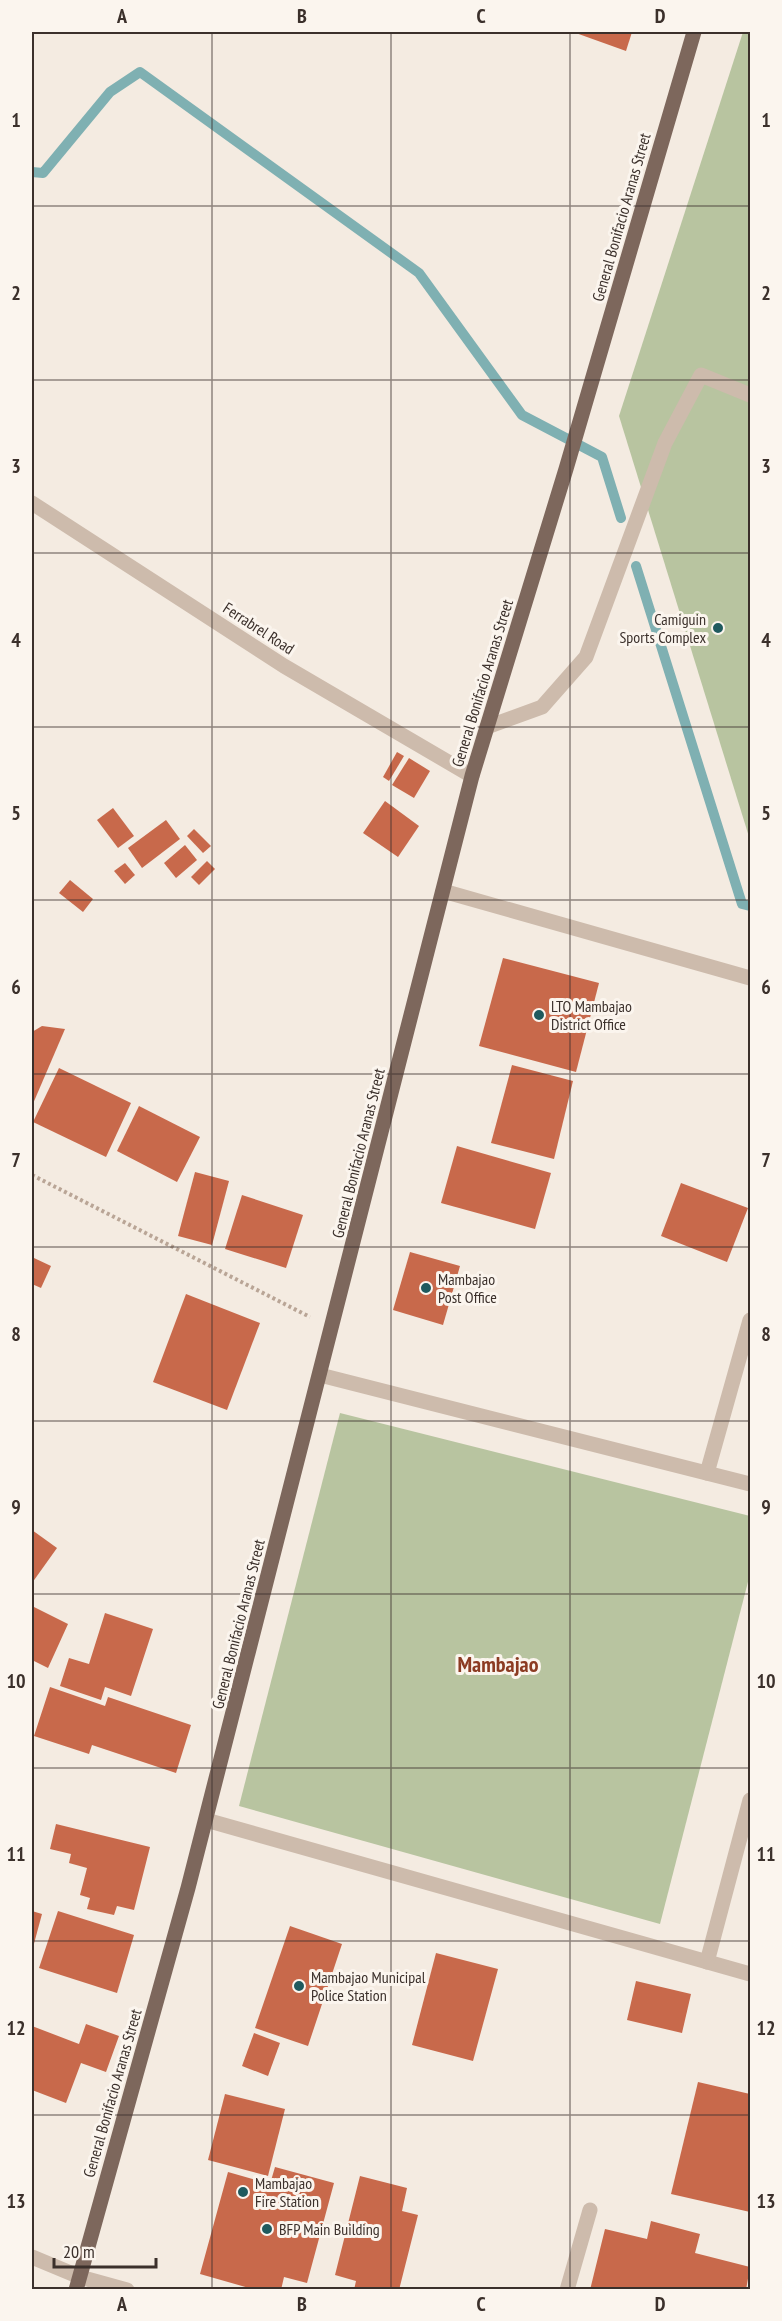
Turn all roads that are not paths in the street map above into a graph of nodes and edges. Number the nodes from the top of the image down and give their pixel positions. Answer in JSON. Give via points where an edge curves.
{"nodes":[{"id":1,"x":694,"y":32,"type":"edge"},
{"id":2,"x":750,"y":395,"type":"edge"},
{"id":3,"x":32,"y":503,"type":"edge"},
{"id":4,"x":487,"y":728,"type":"junction"},
{"id":5,"x":472,"y":776,"type":"junction"},
{"id":6,"x":443,"y":891,"type":"junction"},
{"id":7,"x":750,"y":978,"type":"edge"},
{"id":8,"x":750,"y":1320,"type":"edge"},
{"id":9,"x":320,"y":1375,"type":"junction"},
{"id":10,"x":707,"y":1473,"type":"junction"},
{"id":11,"x":750,"y":1484,"type":"edge"},
{"id":12,"x":750,"y":1800,"type":"edge"},
{"id":13,"x":206,"y":1821,"type":"junction"},
{"id":14,"x":707,"y":1962,"type":"junction"},
{"id":15,"x":750,"y":1974,"type":"edge"},
{"id":16,"x":590,"y":2210,"type":"dead end"},
{"id":17,"x":32,"y":2257,"type":"edge"},
{"id":18,"x":78,"y":2283,"type":"edge"},
{"id":19,"x":127,"y":2289,"type":"edge"},
{"id":20,"x":567,"y":2289,"type":"edge"}],
"edges":[{"from":1,"to":4,"type":"main road","name":"General Bonifacio Aranas Street"},
{"from":2,"to":4,"type":"street","via":[[701,375],[665,443],[586,657],[542,707]]},
{"from":3,"to":5,"type":"street","name":"Ferrabrel Road","via":[[284,666]]},
{"from":4,"to":5,"type":"main road","name":"General Bonifacio Aranas Street"},
{"from":5,"to":6,"type":"main road","name":"General Bonifacio Aranas Street"},
{"from":6,"to":7,"type":"street"},
{"from":6,"to":9,"type":"main road","name":"General Bonifacio Aranas Street"},
{"from":8,"to":10,"type":"street"},
{"from":9,"to":10,"type":"street"},
{"from":9,"to":13,"type":"main road","name":"General Bonifacio Aranas Street"},
{"from":10,"to":11,"type":"street"},
{"from":12,"to":14,"type":"street"},
{"from":13,"to":14,"type":"street"},
{"from":13,"to":18,"type":"main road","name":"General Bonifacio Aranas Street"},
{"from":14,"to":15,"type":"street"},
{"from":16,"to":20,"type":"street"},
{"from":17,"to":18,"type":"street"},
{"from":18,"to":19,"type":"street"}]}
